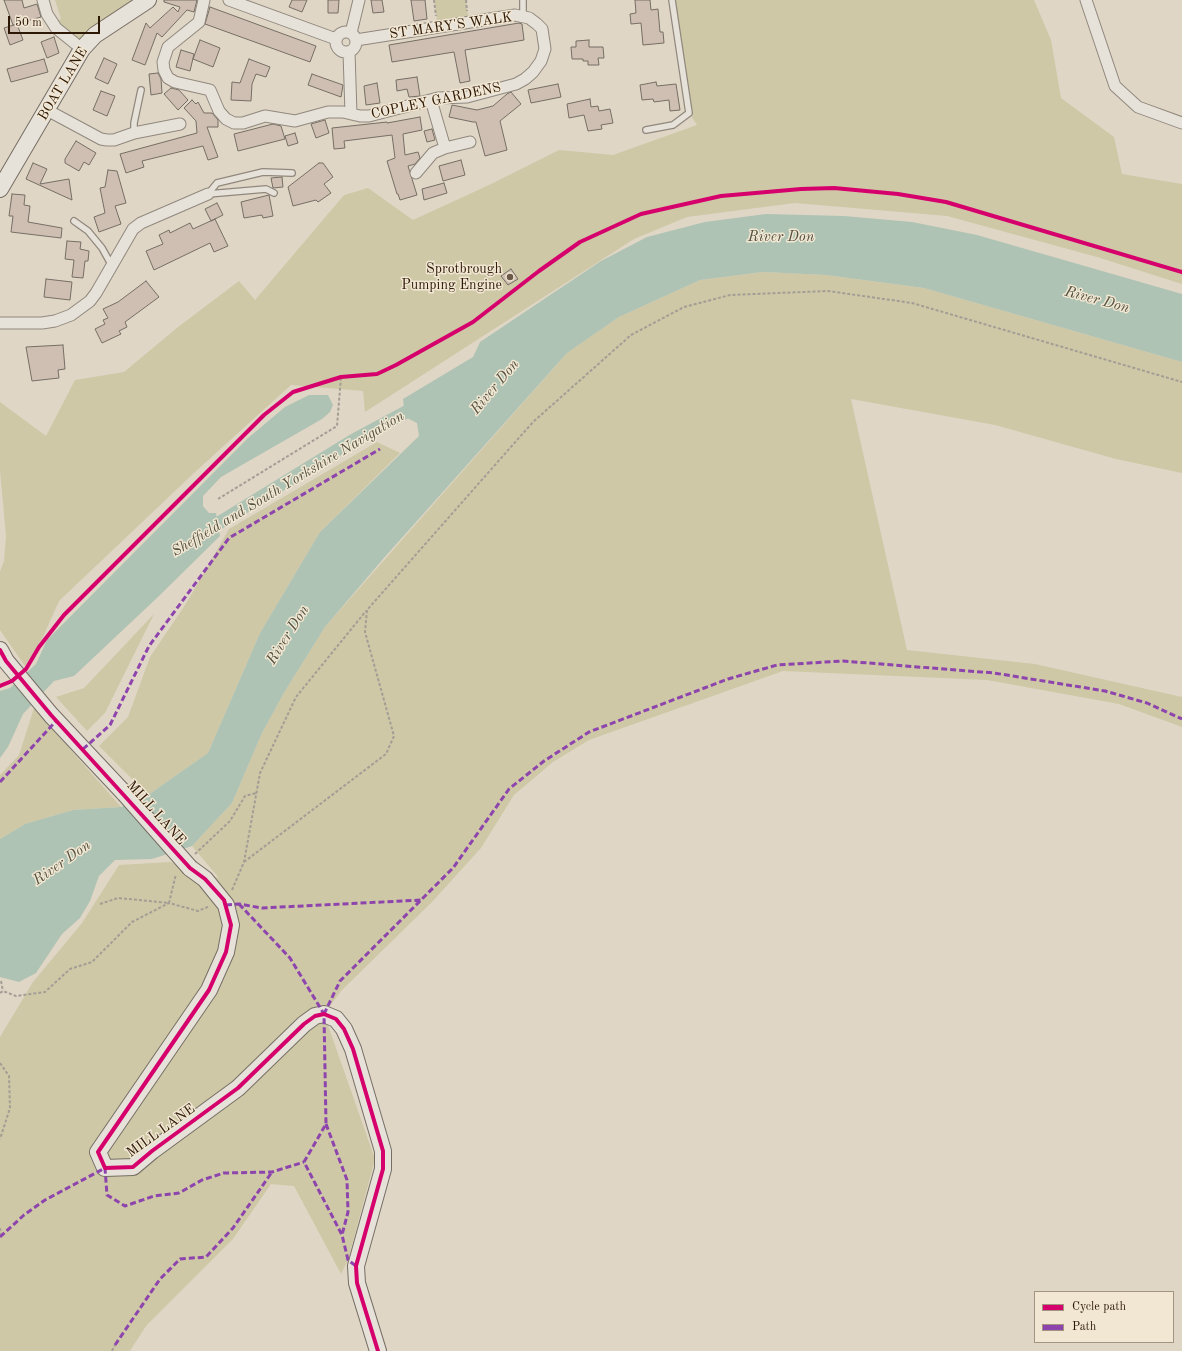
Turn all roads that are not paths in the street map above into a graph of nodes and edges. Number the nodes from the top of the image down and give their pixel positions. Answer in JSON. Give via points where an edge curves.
{"nodes":[{"id":1,"x":43,"y":0,"type":"edge"},
{"id":2,"x":148,"y":0,"type":"edge"},
{"id":3,"x":204,"y":0,"type":"edge"},
{"id":4,"x":229,"y":0,"type":"edge"},
{"id":5,"x":359,"y":0,"type":"edge"},
{"id":6,"x":523,"y":0,"type":"edge"},
{"id":7,"x":672,"y":0,"type":"edge"},
{"id":8,"x":1086,"y":0,"type":"edge"},
{"id":9,"x":523,"y":16,"type":"junction"},
{"id":10,"x":542,"y":30,"type":"joint"},
{"id":11,"x":353,"y":36,"type":"junction"},
{"id":12,"x":336,"y":39,"type":"junction"},
{"id":13,"x":82,"y":50,"type":"junction"},
{"id":14,"x":349,"y":52,"type":"junction"},
{"id":15,"x":141,"y":90,"type":"dead end"},
{"id":16,"x":431,"y":100,"type":"junction"},
{"id":17,"x":47,"y":110,"type":"junction"},
{"id":18,"x":351,"y":114,"type":"junction"},
{"id":19,"x":1182,"y":123,"type":"edge"},
{"id":20,"x":180,"y":124,"type":"dead end"},
{"id":21,"x":646,"y":130,"type":"dead end"},
{"id":22,"x":134,"y":133,"type":"junction"},
{"id":23,"x":470,"y":142,"type":"dead end"},
{"id":24,"x":445,"y":148,"type":"junction"},
{"id":25,"x":292,"y":173,"type":"dead end"},
{"id":26,"x":416,"y":173,"type":"dead end"},
{"id":27,"x":0,"y":189,"type":"edge"},
{"id":28,"x":274,"y":193,"type":"dead end"},
{"id":29,"x":208,"y":194,"type":"junction"},
{"id":30,"x":74,"y":221,"type":"dead end"},
{"id":31,"x":112,"y":266,"type":"junction"},
{"id":32,"x":0,"y":323,"type":"edge"},
{"id":33,"x":3,"y":656,"type":"edge"},
{"id":34,"x":378,"y":1351,"type":"edge"}],
"edges":[{"from":1,"to":13,"type":"street","via":[[47,14],[56,28]]},
{"from":2,"to":13,"type":"street","name":"BOAT LANE","via":[[95,35]]},
{"from":3,"to":18,"type":"street","name":"COPLEY GARDENS","via":[[198,22],[168,47],[163,62],[168,78],[210,90],[219,111],[234,123],[265,116],[295,121],[328,112]]},
{"from":4,"to":12,"type":"street"},
{"from":5,"to":11,"type":"street"},
{"from":6,"to":9,"type":"lane"},
{"from":7,"to":21,"type":"lane","via":[[689,113],[673,125]]},
{"from":8,"to":19,"type":"street","via":[[1115,86],[1138,107]]},
{"from":9,"to":10,"type":"street","name":"ST MARY'S WALK"},
{"from":9,"to":11,"type":"street","name":"ST MARY'S WALK","via":[[506,15],[438,27]]},
{"from":10,"to":16,"type":"street","name":"COPLEY GARDENS","via":[[545,49],[541,61],[525,79],[516,84],[467,97]]},
{"from":11,"to":12,"type":"street","name":"ST MARY'S WALK","via":[[344,32]]},
{"from":11,"to":14,"type":"street","via":[[355,47]]},
{"from":12,"to":14,"type":"street","via":[[340,50]]},
{"from":13,"to":17,"type":"street","name":"BOAT LANE"},
{"from":14,"to":18,"type":"street"},
{"from":15,"to":22,"type":"lane"},
{"from":16,"to":18,"type":"street","name":"COPLEY GARDENS","via":[[369,116]]},
{"from":16,"to":24,"type":"street"},
{"from":17,"to":22,"type":"street","via":[[101,139],[114,140]]},
{"from":17,"to":27,"type":"street","name":"BOAT LANE"},
{"from":20,"to":22,"type":"street"},
{"from":23,"to":24,"type":"street"},
{"from":24,"to":26,"type":"street","via":[[433,153]]},
{"from":25,"to":29,"type":"lane","via":[[263,172],[217,183]]},
{"from":28,"to":29,"type":"lane","via":[[266,189]]},
{"from":29,"to":31,"type":"street","via":[[141,223],[133,230]]},
{"from":30,"to":31,"type":"lane","via":[[88,231]]},
{"from":31,"to":32,"type":"street","via":[[90,301],[70,315],[42,323]]},
{"from":33,"to":34,"type":"street","name":"MILL LANE","bridge":true,"via":[[51,715],[125,794],[186,865],[205,879],[224,900],[231,926],[226,952],[209,990],[98,1152],[105,1168],[133,1167],[238,1088],[304,1024],[315,1016],[324,1014],[336,1019],[344,1029],[353,1049],[382,1151],[383,1169],[356,1266],[357,1283]]}]}
